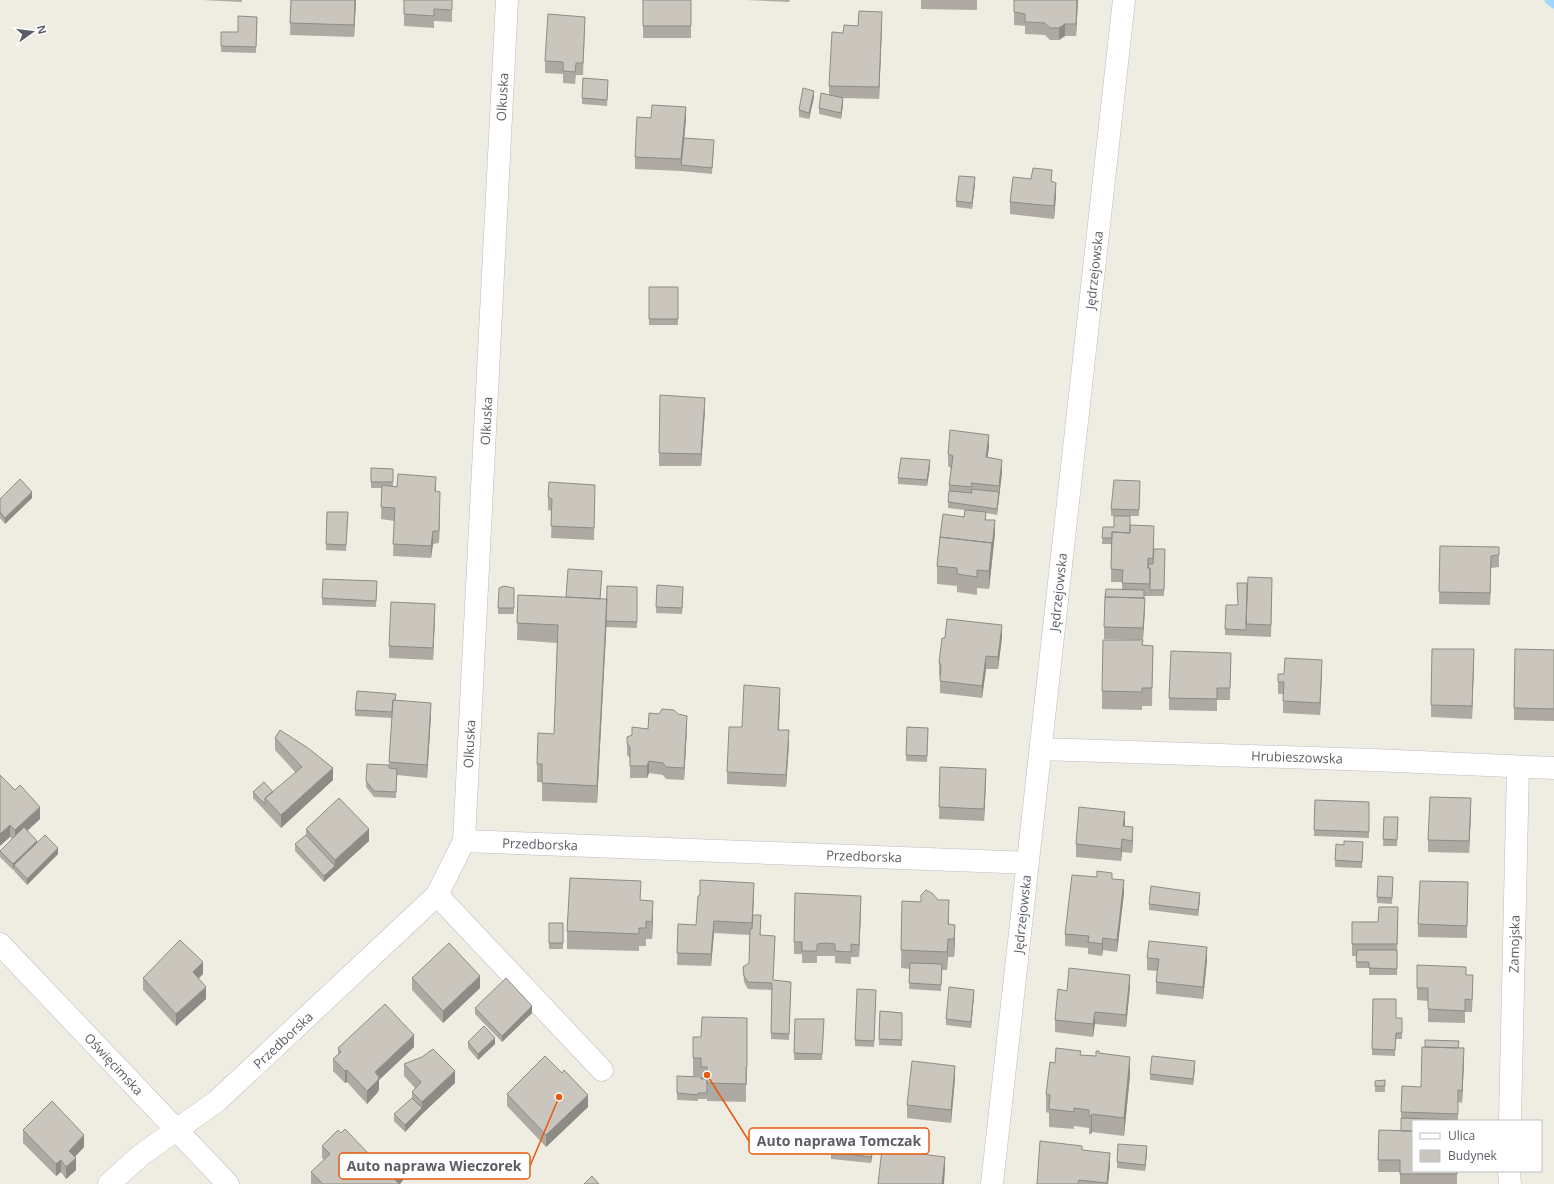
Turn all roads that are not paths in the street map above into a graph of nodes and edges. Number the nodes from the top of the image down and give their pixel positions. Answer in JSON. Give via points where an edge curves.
{"nodes":[{"id":1,"x":507,"y":0,"type":"edge"},
{"id":2,"x":1124,"y":0,"type":"edge"},
{"id":3,"x":1041,"y":750,"type":"junction"},
{"id":4,"x":1518,"y":767,"type":"junction"},
{"id":5,"x":1554,"y":768,"type":"edge"},
{"id":6,"x":464,"y":841,"type":"junction"},
{"id":7,"x":1028,"y":863,"type":"junction"},
{"id":8,"x":437,"y":895,"type":"junction"},
{"id":9,"x":0,"y":944,"type":"edge"},
{"id":10,"x":602,"y":1070,"type":"dead end"},
{"id":11,"x":1510,"y":1120,"type":"edge"},
{"id":12,"x":176,"y":1130,"type":"junction"},
{"id":13,"x":1509,"y":1172,"type":"edge"},
{"id":14,"x":109,"y":1184,"type":"edge"},
{"id":15,"x":228,"y":1184,"type":"edge"},
{"id":16,"x":992,"y":1184,"type":"edge"},
{"id":17,"x":1510,"y":1184,"type":"edge"}],
"edges":[{"from":1,"to":6,"type":"street","name":"Olkuska"},
{"from":2,"to":3,"type":"street","name":"Jędrzejowska"},
{"from":3,"to":4,"type":"street","name":"Hrubieszowska"},
{"from":3,"to":7,"type":"street","name":"Jędrzejowska"},
{"from":4,"to":5,"type":"street","name":"Hrubieszowska"},
{"from":4,"to":11,"type":"street","name":"Zamojska"},
{"from":6,"to":7,"type":"street","name":"Przedborska"},
{"from":6,"to":8,"type":"street","name":"Przedborska"},
{"from":7,"to":16,"type":"street","name":"Jędrzejowska"},
{"from":8,"to":10,"type":"street"},
{"from":8,"to":12,"type":"street","name":"Przedborska","via":[[218,1101]]},
{"from":9,"to":12,"type":"street","name":"Oświęcimska"},
{"from":12,"to":14,"type":"street","name":"Przedborska","via":[[141,1155]]},
{"from":12,"to":15,"type":"street","name":"Oświęcimska"},
{"from":13,"to":17,"type":"street"}]}
